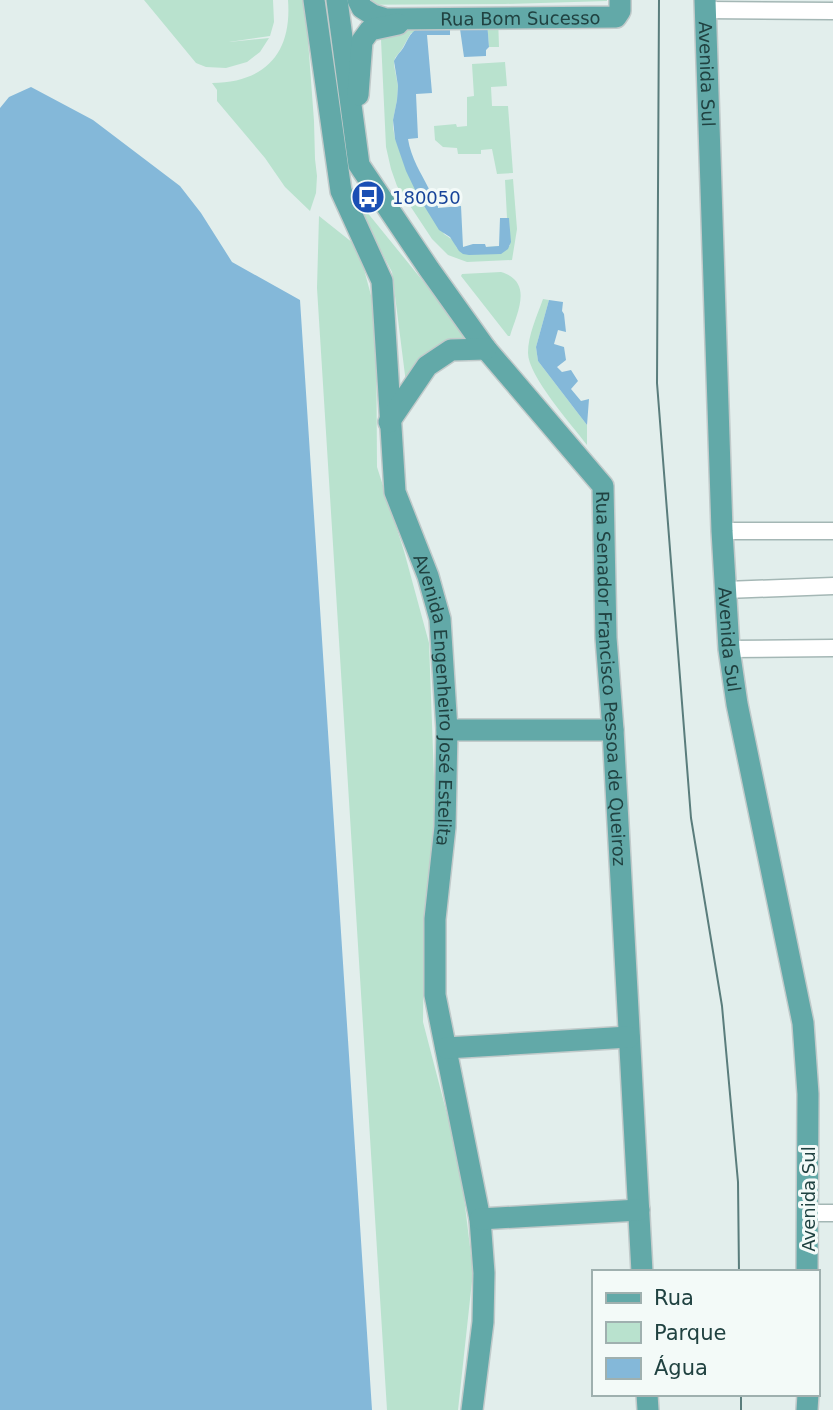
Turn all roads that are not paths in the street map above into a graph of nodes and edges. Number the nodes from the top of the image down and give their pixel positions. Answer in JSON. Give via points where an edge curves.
{"nodes":[{"id":1,"x":314,"y":0,"type":"edge"},
{"id":2,"x":337,"y":0,"type":"edge"},
{"id":3,"x":358,"y":0,"type":"edge"},
{"id":4,"x":705,"y":5,"type":"edge"},
{"id":5,"x":618,"y":8,"type":"edge"},
{"id":6,"x":833,"y":10,"type":"edge"},
{"id":7,"x":425,"y":20,"type":"junction"},
{"id":8,"x":351,"y":114,"type":"junction"},
{"id":9,"x":486,"y":348,"type":"junction"},
{"id":10,"x":389,"y":422,"type":"junction"},
{"id":11,"x":722,"y":531,"type":"junction"},
{"id":12,"x":833,"y":531,"type":"edge"},
{"id":13,"x":833,"y":586,"type":"edge"},
{"id":14,"x":726,"y":590,"type":"junction"},
{"id":15,"x":833,"y":648,"type":"edge"},
{"id":16,"x":729,"y":649,"type":"junction"},
{"id":17,"x":447,"y":730,"type":"junction"},
{"id":18,"x":613,"y":730,"type":"junction"},
{"id":19,"x":629,"y":1037,"type":"junction"},
{"id":20,"x":446,"y":1048,"type":"junction"},
{"id":21,"x":639,"y":1210,"type":"junction"},
{"id":22,"x":807,"y":1213,"type":"junction"},
{"id":23,"x":833,"y":1213,"type":"edge"},
{"id":24,"x":480,"y":1219,"type":"junction"},
{"id":25,"x":642,"y":1270,"type":"edge"},
{"id":26,"x":807,"y":1270,"type":"edge"},
{"id":27,"x":472,"y":1410,"type":"edge"}],
"edges":[{"from":1,"to":10,"type":"main road","name":"Avenida Engenheiro José Estelita","via":[[341,191],[382,281]]},
{"from":2,"to":8,"type":"main road","name":"Rua Senador Francisco Pessoa de Queiroz"},
{"from":3,"to":7,"type":"main road","name":"Rua Bom Sucesso","via":[[362,8],[386,19]]},
{"from":4,"to":6,"type":"street"},
{"from":4,"to":11,"type":"main road","name":"Avenida Sul"},
{"from":5,"to":7,"type":"main road","name":"Rua Bom Sucesso"},
{"from":7,"to":8,"type":"main road","name":"Rua Bom Sucesso","via":[[370,30],[362,41],[358,94]]},
{"from":8,"to":9,"type":"main road","name":"Rua Senador Francisco Pessoa de Queiroz","via":[[359,165]]},
{"from":9,"to":10,"type":"main road","via":[[451,350],[427,366]]},
{"from":9,"to":18,"type":"main road","name":"Rua Senador Francisco Pessoa de Queiroz","via":[[603,486]]},
{"from":10,"to":17,"type":"main road","name":"Avenida Engenheiro José Estelita","via":[[395,492],[440,619]]},
{"from":11,"to":12,"type":"street"},
{"from":11,"to":14,"type":"main road","name":"Avenida Sul"},
{"from":13,"to":14,"type":"street"},
{"from":14,"to":16,"type":"main road","name":"Avenida Sul"},
{"from":15,"to":16,"type":"street"},
{"from":16,"to":22,"type":"main road","name":"Avenida Sul","via":[[803,1023],[808,1094]]},
{"from":17,"to":18,"type":"main road"},
{"from":17,"to":20,"type":"main road","name":"Avenida Engenheiro José Estelita","via":[[445,827],[435,919],[435,995]]},
{"from":18,"to":19,"type":"main road","name":"Rua Senador Francisco Pessoa de Queiroz"},
{"from":19,"to":20,"type":"main road"},
{"from":19,"to":21,"type":"main road","name":"Rua Senador Francisco Pessoa de Queiroz"},
{"from":20,"to":24,"type":"main road","name":"Avenida Engenheiro José Estelita"},
{"from":21,"to":24,"type":"main road"},
{"from":21,"to":25,"type":"main road","name":"Rua Senador Francisco Pessoa de Queiroz"},
{"from":22,"to":23,"type":"street"},
{"from":22,"to":26,"type":"main road","name":"Avenida Sul"},
{"from":24,"to":27,"type":"main road","name":"Avenida Engenheiro José Estelita","via":[[483,1322]]}]}
